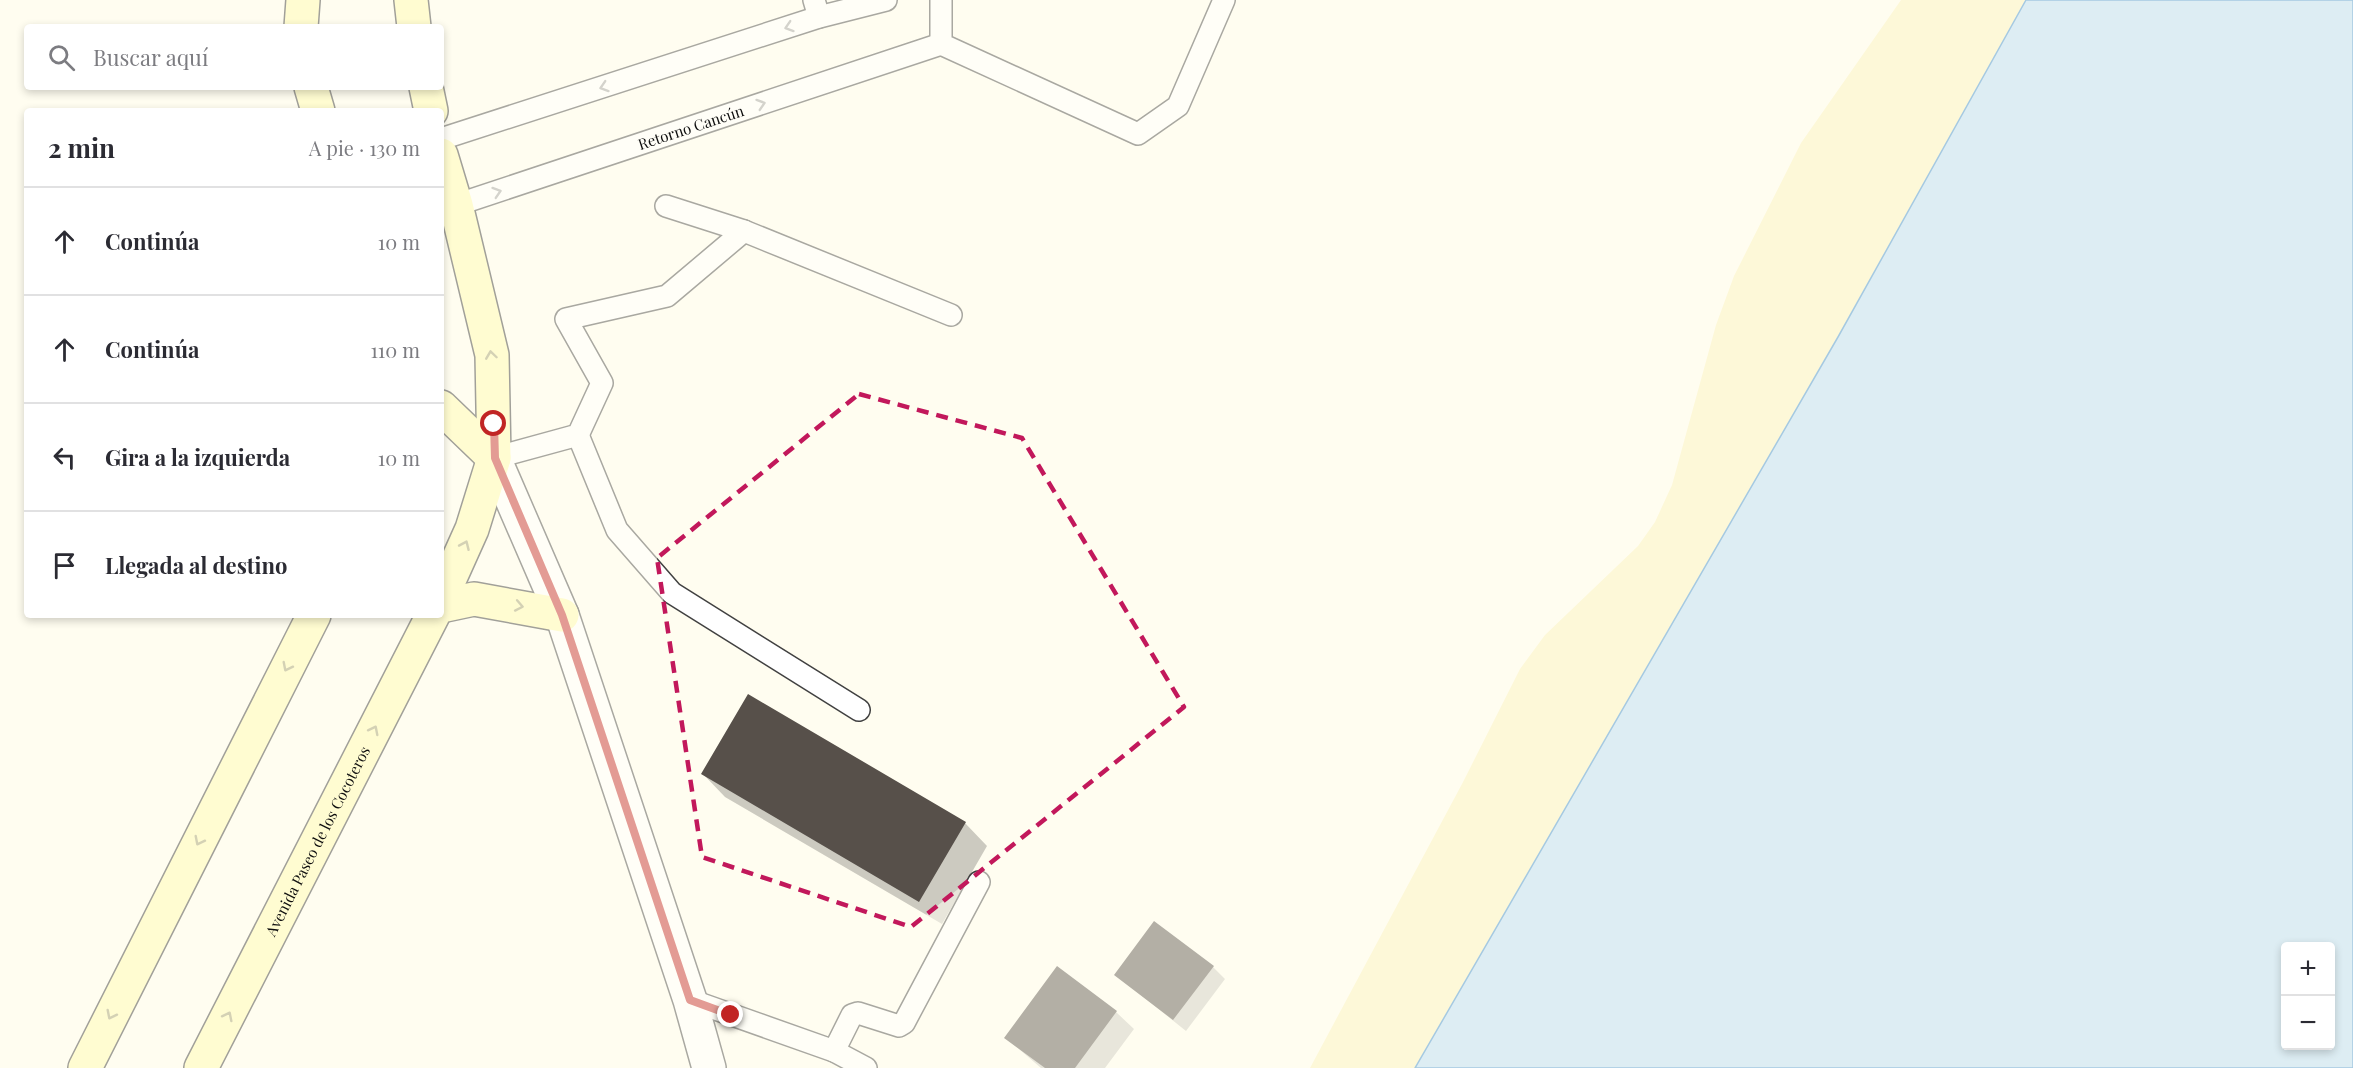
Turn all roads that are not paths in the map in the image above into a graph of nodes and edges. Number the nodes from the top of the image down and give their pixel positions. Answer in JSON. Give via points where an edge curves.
{"nodes":[{"id":1,"x":303,"y":0,"type":"edge"},
{"id":2,"x":411,"y":0,"type":"edge"},
{"id":3,"x":886,"y":0,"type":"edge"},
{"id":4,"x":941,"y":0,"type":"edge"},
{"id":5,"x":1224,"y":0,"type":"edge"},
{"id":6,"x":817,"y":9,"type":"edge"},
{"id":7,"x":301,"y":24,"type":"edge"},
{"id":8,"x":414,"y":24,"type":"edge"},
{"id":9,"x":941,"y":44,"type":"junction"},
{"id":10,"x":312,"y":90,"type":"edge"},
{"id":11,"x":427,"y":90,"type":"edge"},
{"id":12,"x":317,"y":108,"type":"edge"},
{"id":13,"x":430,"y":108,"type":"edge"},
{"id":14,"x":444,"y":138,"type":"edge"},
{"id":15,"x":444,"y":174,"type":"edge"},
{"id":16,"x":666,"y":206,"type":"dead end"},
{"id":17,"x":449,"y":207,"type":"edge"},
{"id":18,"x":744,"y":231,"type":"junction"},
{"id":19,"x":951,"y":315,"type":"dead end"},
{"id":20,"x":444,"y":411,"type":"edge"},
{"id":21,"x":578,"y":435,"type":"junction"},
{"id":22,"x":495,"y":458,"type":"junction"},
{"id":23,"x":444,"y":591,"type":"edge"},
{"id":24,"x":444,"y":605,"type":"edge"},
{"id":25,"x":562,"y":615,"type":"junction"},
{"id":26,"x":312,"y":618,"type":"edge"},
{"id":27,"x":431,"y":618,"type":"edge"},
{"id":28,"x":859,"y":710,"type":"dead end"},
{"id":29,"x":979,"y":882,"type":"dead end"},
{"id":30,"x":690,"y":1000,"type":"junction"},
{"id":31,"x":834,"y":1051,"type":"junction"},
{"id":32,"x":85,"y":1068,"type":"edge"},
{"id":33,"x":201,"y":1068,"type":"edge"},
{"id":34,"x":709,"y":1068,"type":"edge"},
{"id":35,"x":866,"y":1068,"type":"edge"}],
"edges":[{"from":1,"to":7,"type":"main road"},
{"from":2,"to":8,"type":"main road"},
{"from":3,"to":6,"type":"lane"},
{"from":4,"to":9,"type":"lane"},
{"from":5,"to":9,"type":"lane","via":[[1178,106],[1138,135]]},
{"from":6,"to":14,"type":"lane","one_way":true},
{"from":17,"to":9,"type":"lane","name":"Retorno Cancún","one_way":true},
{"from":10,"to":12,"type":"main road"},
{"from":11,"to":13,"type":"main road"},
{"from":15,"to":17,"type":"main road"},
{"from":16,"to":18,"type":"lane"},
{"from":22,"to":17,"type":"main road","one_way":true,"via":[[492,355]]},
{"from":18,"to":19,"type":"lane"},
{"from":18,"to":21,"type":"lane","via":[[667,296],[566,319],[602,383]]},
{"from":20,"to":22,"type":"main road"},
{"from":21,"to":22,"type":"lane"},
{"from":21,"to":28,"type":"lane","via":[[617,530],[672,593]]},
{"from":23,"to":22,"type":"main road","one_way":true,"via":[[472,529]]},
{"from":22,"to":25,"type":"street"},
{"from":24,"to":25,"type":"main road","one_way":true,"via":[[474,599]]},
{"from":25,"to":30,"type":"street"},
{"from":26,"to":32,"type":"main road","one_way":true},
{"from":33,"to":27,"type":"main road","name":"Avenida Paseo de los Cocoteros","one_way":true},
{"from":29,"to":31,"type":"lane","via":[[904,1023],[898,1026],[858,1013],[852,1015]]},
{"from":30,"to":31,"type":"lane"},
{"from":30,"to":34,"type":"street"},
{"from":31,"to":35,"type":"lane"}]}
